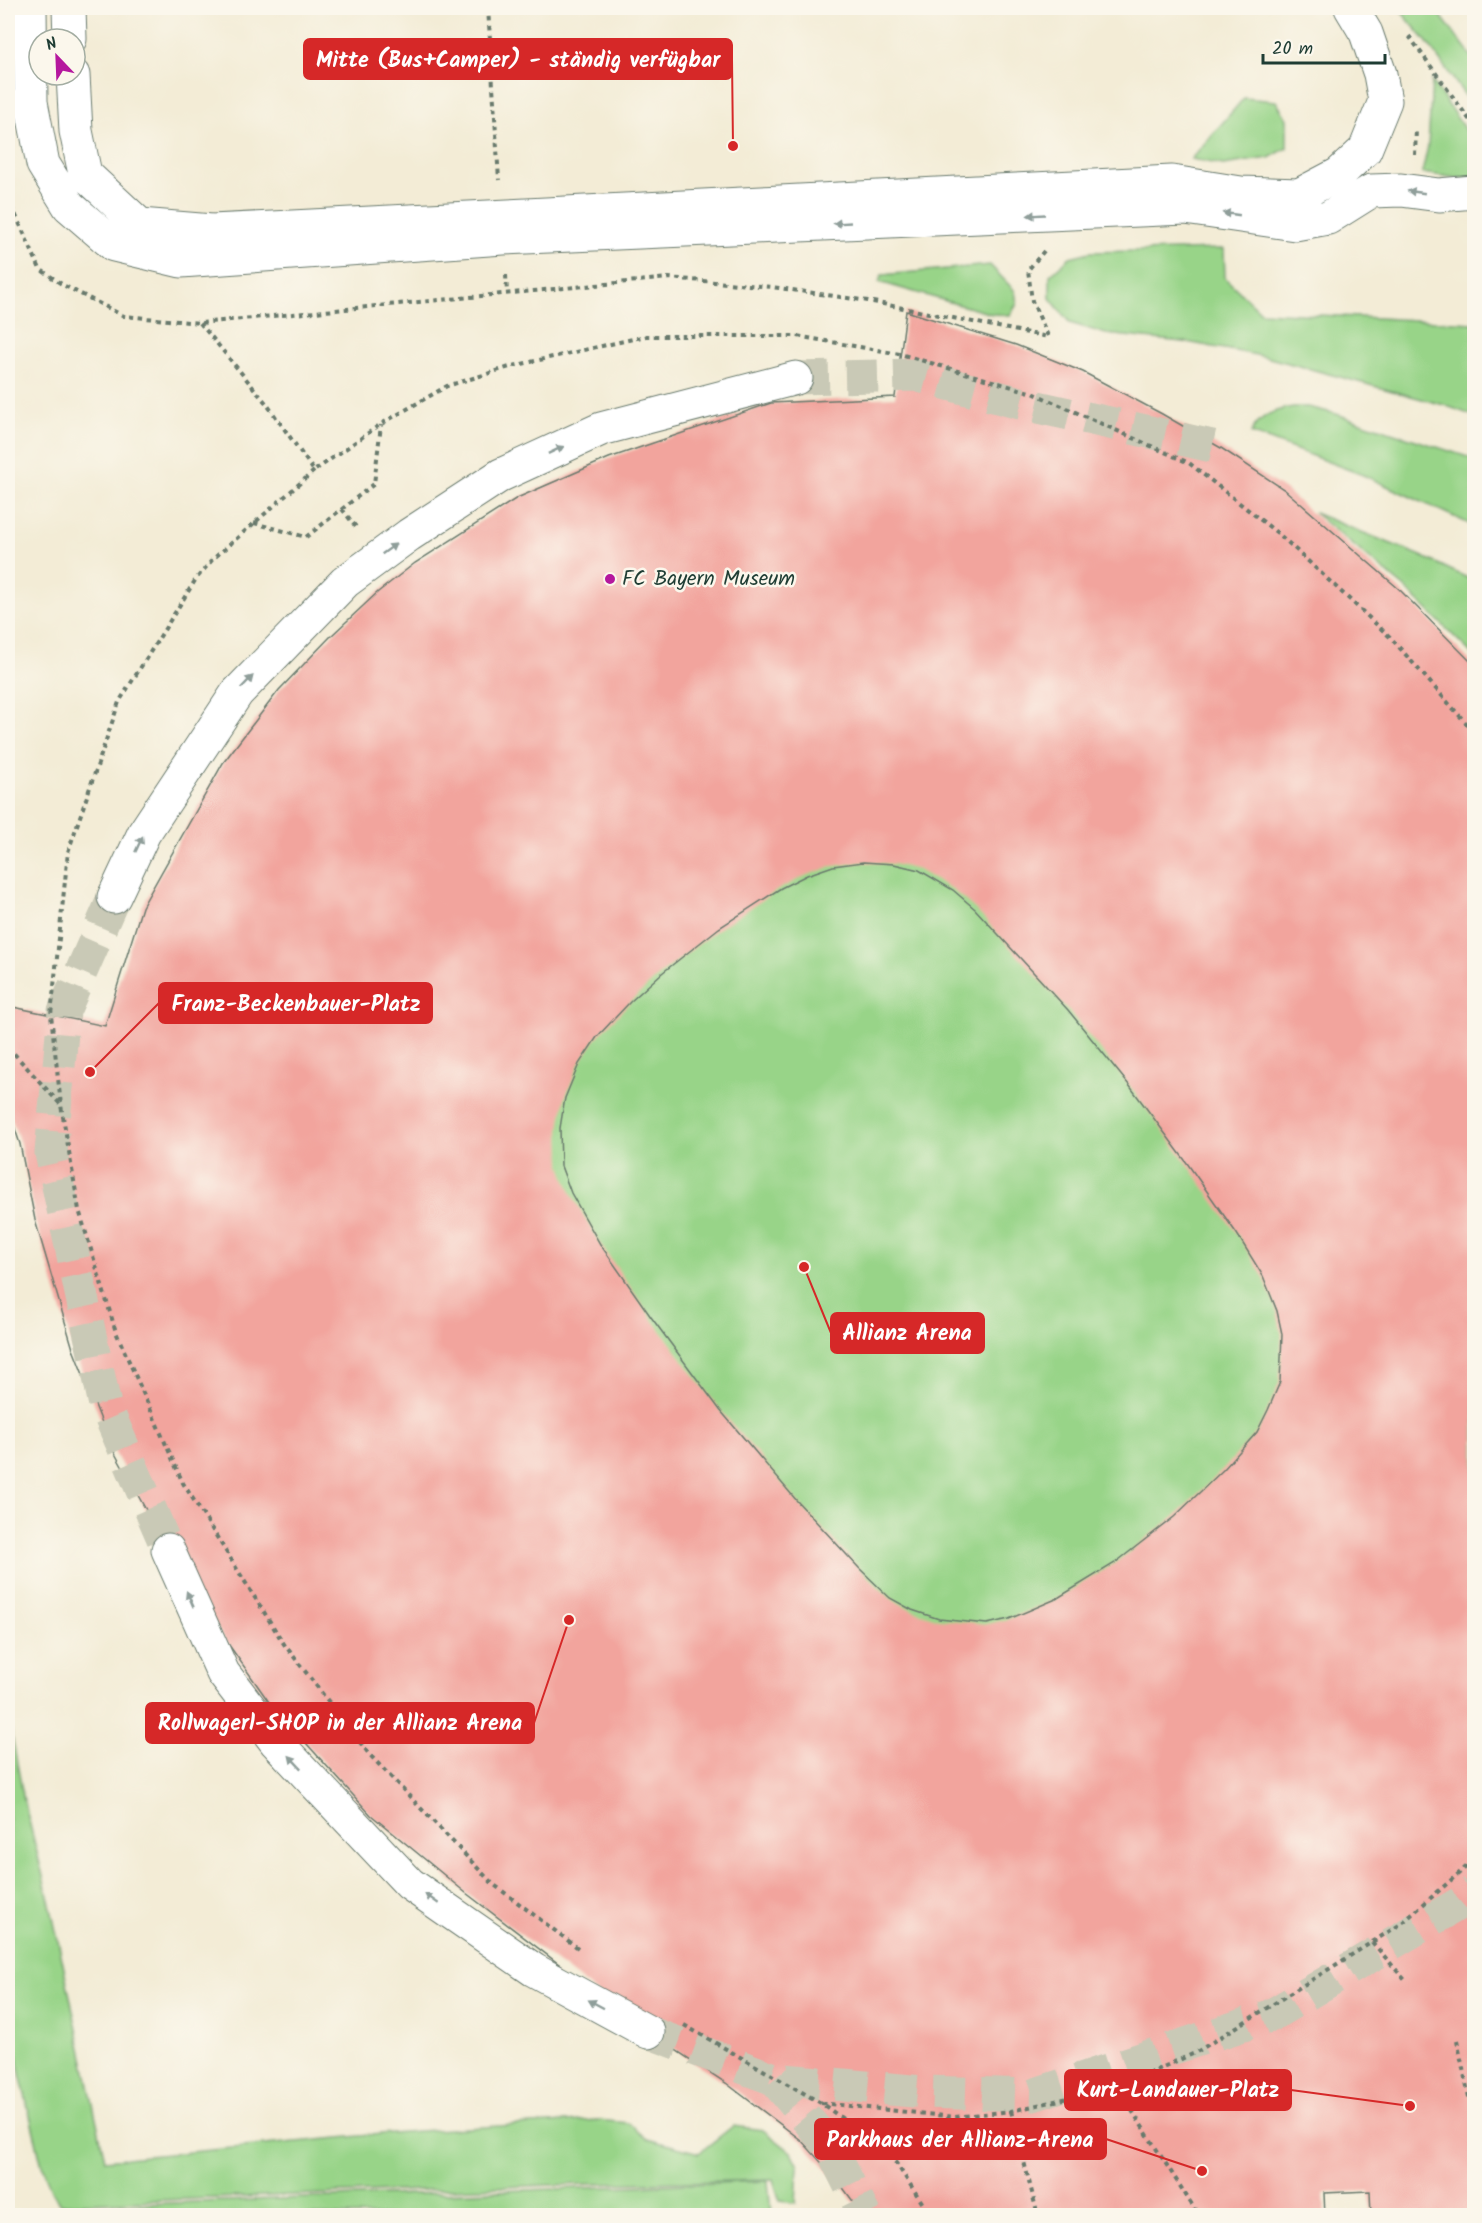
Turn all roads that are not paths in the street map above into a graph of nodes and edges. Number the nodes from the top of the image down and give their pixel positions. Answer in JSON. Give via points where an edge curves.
{"nodes":[{"id":1,"x":30,"y":8,"type":"edge"},
{"id":2,"x":69,"y":8,"type":"edge"},
{"id":3,"x":1351,"y":8,"type":"edge"},
{"id":4,"x":70,"y":27,"type":"edge"},
{"id":5,"x":74,"y":87,"type":"edge"},
{"id":6,"x":1474,"y":192,"type":"edge"},
{"id":7,"x":502,"y":227,"type":"junction"},
{"id":8,"x":796,"y":378,"type":"tunnel mouth"},
{"id":9,"x":114,"y":897,"type":"tunnel mouth"},
{"id":10,"x":168,"y":1550,"type":"tunnel mouth"},
{"id":11,"x":663,"y":2026,"type":"tunnel mouth"}],
"edges":[{"from":1,"to":7,"type":"lane","via":[[31,102],[43,164],[69,206],[114,244],[181,261]]},
{"from":2,"to":4,"type":"lane"},
{"from":3,"to":7,"type":"lane","via":[[1366,33],[1380,74],[1384,101],[1365,150],[1339,174],[1299,195],[1241,193],[1172,182]]},
{"from":5,"to":7,"type":"lane","via":[[76,130],[85,174],[140,225],[212,231]]},
{"from":6,"to":7,"type":"lane","one_way":true,"via":[[1439,195],[1371,190],[1328,218],[1295,224],[1185,208]]},
{"from":9,"to":8,"type":"lane","one_way":true,"via":[[144,833],[237,693],[345,582],[501,475],[601,429]]},
{"from":11,"to":10,"type":"lane","one_way":true,"via":[[534,1970],[410,1884],[276,1742],[223,1673]]}]}
